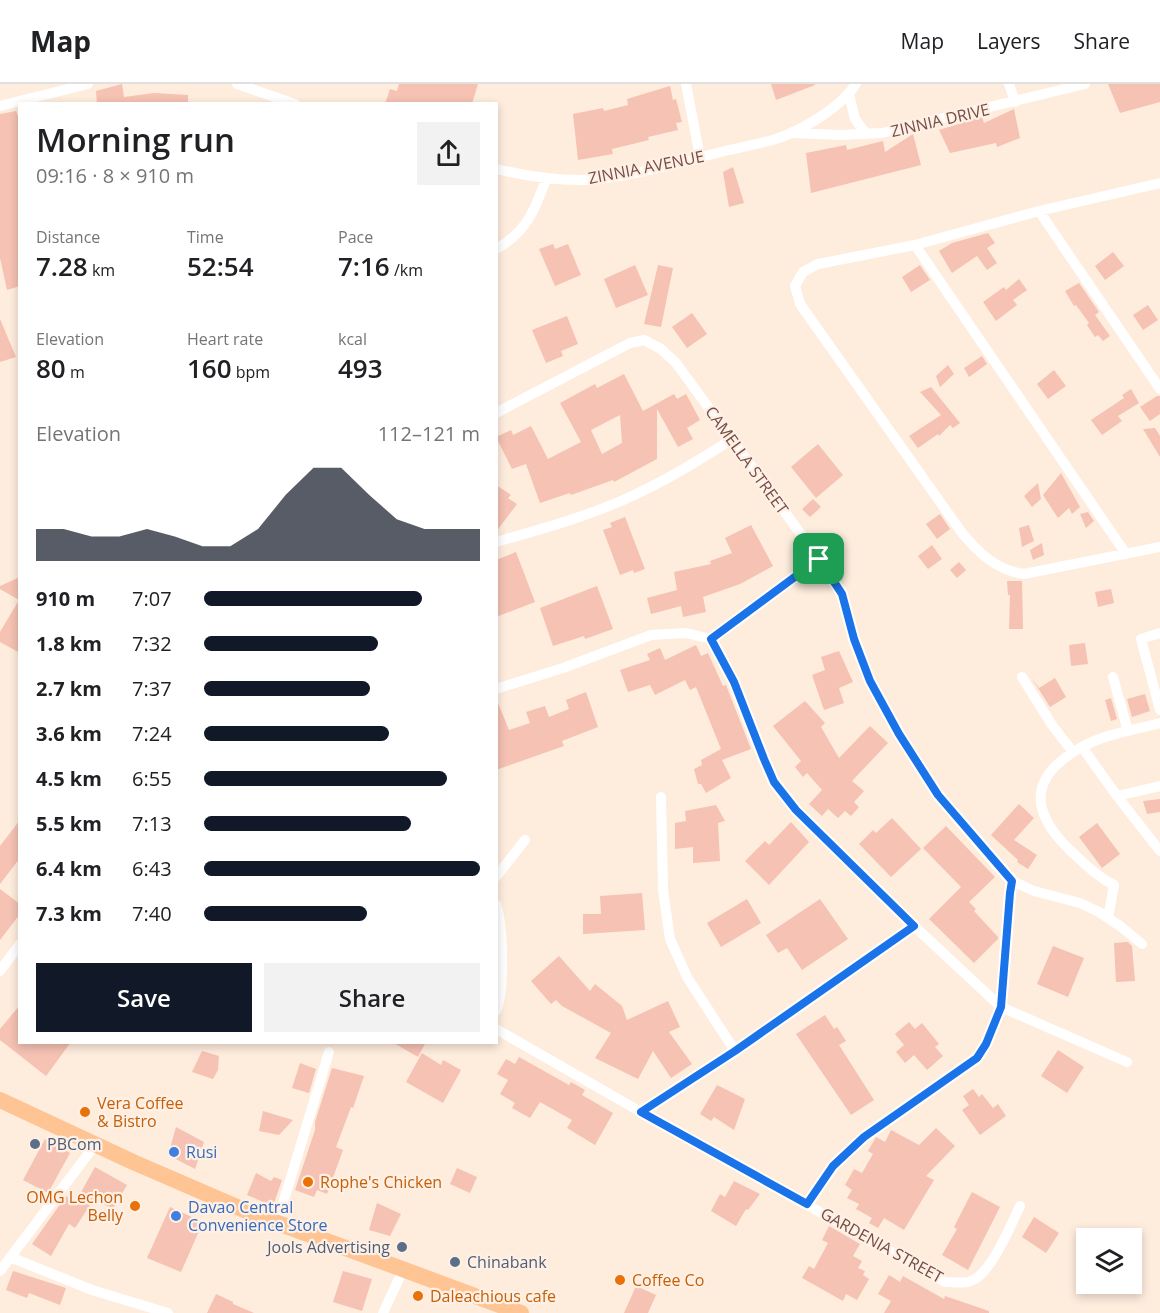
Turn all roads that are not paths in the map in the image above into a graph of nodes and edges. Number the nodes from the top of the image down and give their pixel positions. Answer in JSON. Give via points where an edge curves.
{"nodes":[{"id":1,"x":88,"y":84,"type":"edge"},
{"id":2,"x":237,"y":84,"type":"edge"},
{"id":3,"x":686,"y":84,"type":"edge"},
{"id":4,"x":856,"y":84,"type":"edge"},
{"id":5,"x":1009,"y":84,"type":"edge"},
{"id":6,"x":1085,"y":84,"type":"edge"},
{"id":7,"x":849,"y":94,"type":"junction"},
{"id":8,"x":21,"y":102,"type":"edge"},
{"id":9,"x":289,"y":102,"type":"edge"},
{"id":10,"x":1015,"y":102,"type":"junction"},
{"id":11,"x":18,"y":103,"type":"edge"},
{"id":12,"x":0,"y":106,"type":"edge"},
{"id":13,"x":793,"y":133,"type":"junction"},
{"id":14,"x":866,"y":134,"type":"junction"},
{"id":15,"x":700,"y":157,"type":"junction"},
{"id":16,"x":498,"y":169,"type":"edge"},
{"id":17,"x":546,"y":178,"type":"junction"},
{"id":18,"x":1160,"y":183,"type":"edge"},
{"id":19,"x":1039,"y":211,"type":"junction"},
{"id":20,"x":915,"y":245,"type":"junction"},
{"id":21,"x":498,"y":248,"type":"edge"},
{"id":22,"x":1160,"y":389,"type":"edge"},
{"id":23,"x":498,"y":412,"type":"edge"},
{"id":24,"x":732,"y":439,"type":"junction"},
{"id":25,"x":498,"y":541,"type":"edge"},
{"id":26,"x":1160,"y":547,"type":"edge"},
{"id":27,"x":1126,"y":554,"type":"junction"},
{"id":28,"x":819,"y":559,"type":"junction"},
{"id":29,"x":1160,"y":633,"type":"edge"},
{"id":30,"x":711,"y":639,"type":"junction"},
{"id":31,"x":1022,"y":677,"type":"dead end"},
{"id":32,"x":1113,"y":677,"type":"dead end"},
{"id":33,"x":498,"y":688,"type":"edge"},
{"id":34,"x":1160,"y":710,"type":"edge"},
{"id":35,"x":1160,"y":723,"type":"edge"},
{"id":36,"x":1128,"y":731,"type":"junction"},
{"id":37,"x":1078,"y":749,"type":"junction"},
{"id":38,"x":1160,"y":786,"type":"edge"},
{"id":39,"x":1117,"y":796,"type":"junction"},
{"id":40,"x":661,"y":797,"type":"dead end"},
{"id":41,"x":525,"y":840,"type":"dead end"},
{"id":42,"x":1160,"y":851,"type":"edge"},
{"id":43,"x":498,"y":874,"type":"edge"},
{"id":44,"x":1012,"y":881,"type":"junction"},
{"id":45,"x":498,"y":912,"type":"edge"},
{"id":46,"x":1108,"y":918,"type":"junction"},
{"id":47,"x":914,"y":926,"type":"junction"},
{"id":48,"x":1142,"y":944,"type":"dead end"},
{"id":49,"x":18,"y":947,"type":"edge"},
{"id":50,"x":0,"y":971,"type":"edge"},
{"id":51,"x":498,"y":1002,"type":"edge"},
{"id":52,"x":1001,"y":1007,"type":"junction"},
{"id":53,"x":498,"y":1030,"type":"edge"},
{"id":54,"x":735,"y":1051,"type":"junction"},
{"id":55,"x":328,"y":1052,"type":"dead end"},
{"id":56,"x":1127,"y":1062,"type":"dead end"},
{"id":57,"x":0,"y":1100,"type":"edge"},
{"id":58,"x":641,"y":1112,"type":"junction"},
{"id":59,"x":95,"y":1144,"type":"junction"},
{"id":60,"x":807,"y":1204,"type":"junction"},
{"id":61,"x":1020,"y":1206,"type":"dead end"},
{"id":62,"x":277,"y":1223,"type":"junction"},
{"id":63,"x":10,"y":1257,"type":"junction"},
{"id":64,"x":403,"y":1270,"type":"junction"},
{"id":65,"x":0,"y":1271,"type":"edge"},
{"id":66,"x":168,"y":1313,"type":"edge"},
{"id":67,"x":383,"y":1313,"type":"edge"},
{"id":68,"x":521,"y":1313,"type":"edge"}],
"edges":[{"from":1,"to":8,"type":"street"},
{"from":2,"to":9,"type":"street"},
{"from":3,"to":15,"type":"street"},
{"from":4,"to":7,"type":"street"},
{"from":5,"to":10,"type":"street"},
{"from":6,"to":10,"type":"street","name":"ZINNIA DRIVE"},
{"from":7,"to":13,"type":"street"},
{"from":7,"to":14,"type":"street","via":[[855,119]]},
{"from":10,"to":14,"type":"street","name":"ZINNIA DRIVE","via":[[904,129]]},
{"from":11,"to":12,"type":"street"},
{"from":13,"to":14,"type":"street","name":"ZINNIA DRIVE"},
{"from":13,"to":15,"type":"street","name":"ZINNIA AVENUE"},
{"from":15,"to":17,"type":"street","name":"ZINNIA AVENUE","via":[[588,180]]},
{"from":16,"to":17,"type":"street","name":"ZINNIA AVENUE"},
{"from":17,"to":21,"type":"street","via":[[528,222],[516,237]]},
{"from":18,"to":19,"type":"street"},
{"from":19,"to":20,"type":"street"},
{"from":19,"to":22,"type":"street"},
{"from":20,"to":27,"type":"street"},
{"from":20,"to":27,"type":"street","via":[[810,267],[795,286],[800,304],[962,533],[987,559],[1011,572],[1024,574]]},
{"from":23,"to":24,"type":"street","name":"CAMELLA STREET","via":[[630,343],[644,340],[676,363]]},
{"from":24,"to":25,"type":"street","via":[[632,496]]},
{"from":24,"to":28,"type":"street","name":"CAMELLA STREET"},
{"from":26,"to":27,"type":"street"},
{"from":28,"to":30,"type":"street"},
{"from":28,"to":44,"type":"street","name":"CAMELLA STREET","via":[[842,594],[870,681],[899,734],[938,795]]},
{"from":29,"to":34,"type":"street","via":[[1141,639]]},
{"from":30,"to":33,"type":"street","via":[[686,633],[651,635]]},
{"from":30,"to":47,"type":"street","via":[[734,682],[774,782],[796,810]]},
{"from":31,"to":37,"type":"street","via":[[1052,725]]},
{"from":32,"to":36,"type":"street"},
{"from":35,"to":36,"type":"street"},
{"from":36,"to":37,"type":"street"},
{"from":37,"to":39,"type":"street"},
{"from":37,"to":46,"type":"street","via":[[1051,770],[1041,791],[1040,805],[1058,840],[1099,877],[1114,885]]},
{"from":38,"to":39,"type":"street"},
{"from":39,"to":42,"type":"street"},
{"from":40,"to":54,"type":"street","via":[[663,890],[670,939],[687,977]]},
{"from":41,"to":43,"type":"street"},
{"from":44,"to":46,"type":"street","name":"CAMELLA STREET","via":[[1080,903]]},
{"from":44,"to":52,"type":"street"},
{"from":45,"to":51,"type":"street"},
{"from":46,"to":48,"type":"street","name":"CAMELLA STREET"},
{"from":47,"to":52,"type":"street"},
{"from":47,"to":54,"type":"street"},
{"from":49,"to":50,"type":"street"},
{"from":52,"to":56,"type":"street"},
{"from":52,"to":60,"type":"street","via":[[977,1058],[864,1137],[833,1166]]},
{"from":53,"to":58,"type":"street","name":"GARDENIA STREET"},
{"from":54,"to":58,"type":"street"},
{"from":55,"to":62,"type":"street"},
{"from":57,"to":59,"type":"main road"},
{"from":58,"to":60,"type":"street","name":"GARDENIA STREET"},
{"from":59,"to":62,"type":"main road"},
{"from":59,"to":63,"type":"street"},
{"from":60,"to":61,"type":"street","name":"GARDENIA STREET","via":[[945,1282],[970,1282],[984,1272]]},
{"from":62,"to":64,"type":"main road"},
{"from":63,"to":65,"type":"street"},
{"from":63,"to":66,"type":"street","via":[[92,1290]]},
{"from":64,"to":67,"type":"street"},
{"from":64,"to":68,"type":"main road"}]}
